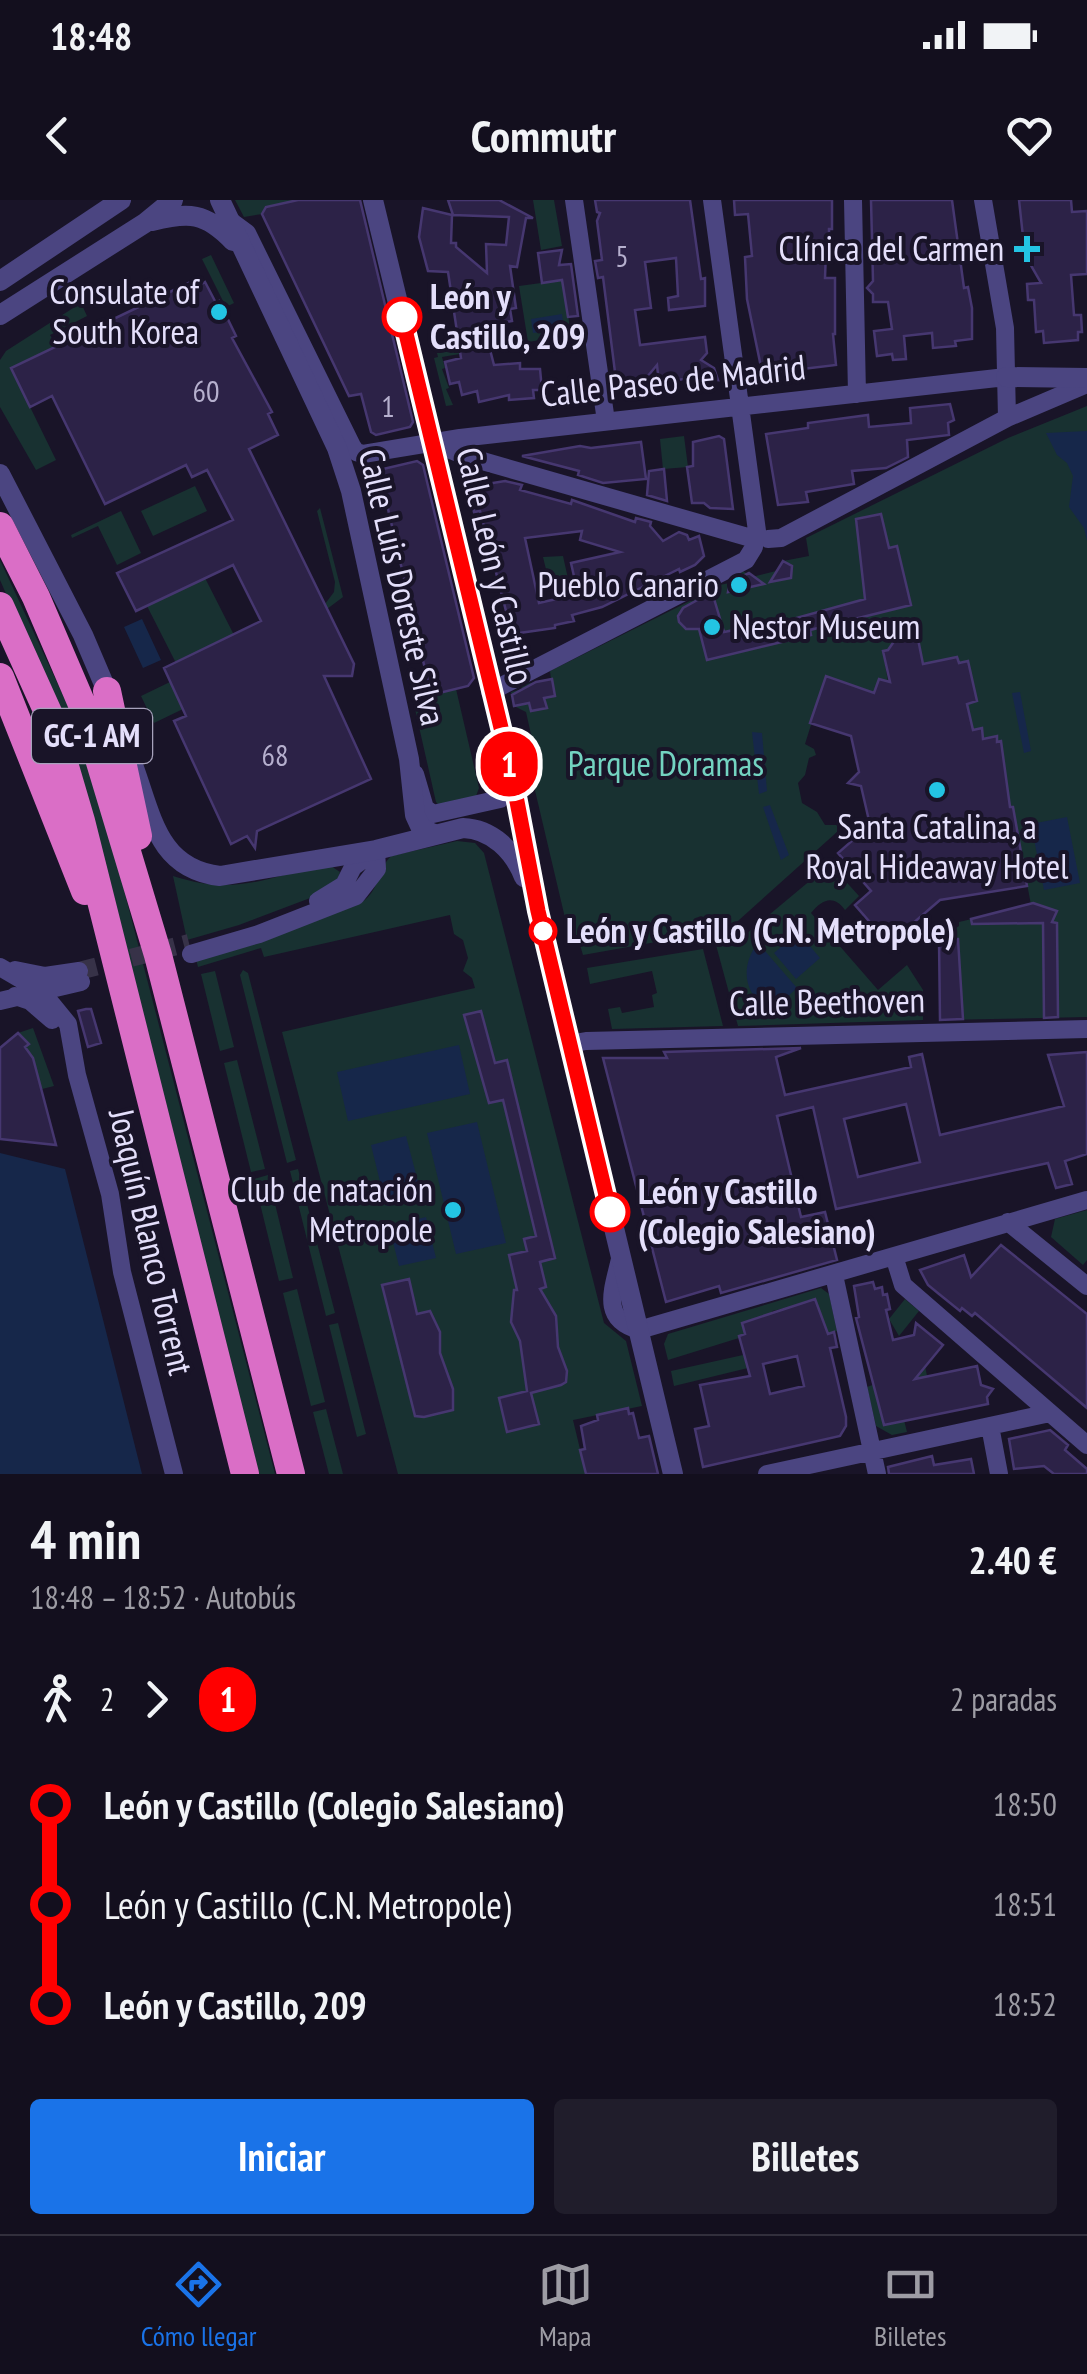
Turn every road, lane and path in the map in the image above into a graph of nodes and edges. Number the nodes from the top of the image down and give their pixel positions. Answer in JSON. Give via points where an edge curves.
{"nodes":[{"id":1,"x":121,"y":200,"type":"edge"},
{"id":2,"x":172,"y":200,"type":"edge"},
{"id":3,"x":373,"y":200,"type":"edge"},
{"id":4,"x":574,"y":200,"type":"edge"},
{"id":5,"x":712,"y":200,"type":"edge"},
{"id":6,"x":853,"y":200,"type":"edge"},
{"id":7,"x":983,"y":200,"type":"edge"},
{"id":8,"x":224,"y":209,"type":"edge"},
{"id":9,"x":145,"y":223,"type":"junction"},
{"id":10,"x":245,"y":253,"type":"junction"},
{"id":11,"x":0,"y":282,"type":"edge"},
{"id":12,"x":0,"y":316,"type":"edge"},
{"id":13,"x":1006,"y":376,"type":"junction"},
{"id":14,"x":1087,"y":381,"type":"edge"},
{"id":15,"x":856,"y":394,"type":"junction"},
{"id":16,"x":741,"y":406,"type":"junction"},
{"id":17,"x":1006,"y":418,"type":"junction"},
{"id":18,"x":606,"y":422,"type":"junction"},
{"id":19,"x":433,"y":442,"type":"junction"},
{"id":20,"x":352,"y":446,"type":"joint"},
{"id":21,"x":0,"y":474,"type":"edge"},
{"id":22,"x":0,"y":526,"type":"edge"},
{"id":23,"x":758,"y":539,"type":"junction"},
{"id":24,"x":0,"y":606,"type":"edge"},
{"id":25,"x":0,"y":676,"type":"edge"},
{"id":26,"x":108,"y":691,"type":"junction"},
{"id":27,"x":490,"y":692,"type":"junction"},
{"id":28,"x":409,"y":760,"type":"junction"},
{"id":29,"x":510,"y":765,"type":"junction"},
{"id":30,"x":415,"y":815,"type":"junction"},
{"id":31,"x":434,"y":834,"type":"junction"},
{"id":32,"x":387,"y":847,"type":"junction"},
{"id":33,"x":538,"y":911,"type":"junction"},
{"id":34,"x":190,"y":949,"type":"tunnel mouth"},
{"id":35,"x":158,"y":956,"type":"junction"},
{"id":36,"x":0,"y":966,"type":"edge"},
{"id":37,"x":116,"y":966,"type":"junction"},
{"id":38,"x":80,"y":977,"type":"junction"},
{"id":39,"x":41,"y":992,"type":"junction"},
{"id":40,"x":8,"y":999,"type":"edge"},
{"id":41,"x":68,"y":1024,"type":"junction"},
{"id":42,"x":1087,"y":1029,"type":"edge"},
{"id":43,"x":569,"y":1044,"type":"junction"},
{"id":44,"x":77,"y":1075,"type":"junction"},
{"id":45,"x":1087,"y":1200,"type":"edge"},
{"id":46,"x":1008,"y":1222,"type":"junction"},
{"id":47,"x":894,"y":1256,"type":"junction"},
{"id":48,"x":834,"y":1275,"type":"junction"},
{"id":49,"x":1087,"y":1286,"type":"edge"},
{"id":50,"x":639,"y":1330,"type":"junction"},
{"id":51,"x":1050,"y":1413,"type":"junction"},
{"id":52,"x":990,"y":1426,"type":"junction"},
{"id":53,"x":1087,"y":1445,"type":"edge"},
{"id":54,"x":872,"y":1452,"type":"junction"},
{"id":55,"x":174,"y":1474,"type":"edge"},
{"id":56,"x":245,"y":1474,"type":"edge"},
{"id":57,"x":291,"y":1474,"type":"edge"},
{"id":58,"x":673,"y":1474,"type":"edge"},
{"id":59,"x":767,"y":1474,"type":"edge"},
{"id":60,"x":877,"y":1474,"type":"edge"},
{"id":61,"x":998,"y":1474,"type":"edge"}],
"edges":[{"from":1,"to":11,"type":"street"},
{"from":2,"to":9,"type":"street"},
{"from":3,"to":19,"type":"street","name":"Calle León y Castillo"},
{"from":4,"to":18,"type":"street"},
{"from":5,"to":16,"type":"street"},
{"from":6,"to":15,"type":"street"},
{"from":7,"to":13,"type":"street","via":[[1005,328]]},
{"from":8,"to":10,"type":"street","name":"Calle Luis Doreste Silva"},
{"from":8,"to":20,"type":"street","name":"Calle Luis Doreste Silva","via":[[247,233]]},
{"from":9,"to":10,"type":"street","via":[[183,214],[214,221]]},
{"from":9,"to":12,"type":"street"},
{"from":10,"to":28,"type":"street","name":"Calle Luis Doreste Silva","via":[[338,448]]},
{"from":13,"to":14,"type":"street"},
{"from":13,"to":15,"type":"street","name":"Calle Paseo de Madrid"},
{"from":13,"to":17,"type":"street"},
{"from":14,"to":17,"type":"street"},
{"from":15,"to":16,"type":"street","name":"Calle Paseo de Madrid"},
{"from":16,"to":18,"type":"street","name":"Calle Paseo de Madrid"},
{"from":16,"to":23,"type":"street"},
{"from":17,"to":23,"type":"street","via":[[782,538]]},
{"from":18,"to":19,"type":"street","name":"Calle Paseo de Madrid"},
{"from":19,"to":20,"type":"street","name":"Calle Paseo de Madrid","via":[[363,454]]},
{"from":19,"to":23,"type":"street"},
{"from":19,"to":27,"type":"street","name":"Calle León y Castillo"},
{"from":21,"to":26,"type":"street"},
{"from":22,"to":35,"type":"highway","number":"GC-1 AM","via":[[84,709]]},
{"from":23,"to":27,"type":"street","via":[[746,560]]},
{"from":24,"to":37,"type":"highway","number":"GC-1 AM","via":[[51,718]]},
{"from":25,"to":37,"type":"highway"},
{"from":26,"to":32,"type":"street","via":[[160,842],[200,874]]},
{"from":26,"to":35,"type":"highway"},
{"from":27,"to":29,"type":"street","name":"Calle León y Castillo"},
{"from":28,"to":29,"type":"street","via":[[433,814],[500,799]]},
{"from":28,"to":30,"type":"street","name":"Calle Luis Doreste Silva"},
{"from":29,"to":33,"type":"street","name":"Calle León y Castillo"},
{"from":30,"to":31,"type":"street"},
{"from":30,"to":32,"type":"street","via":[[408,832]]},
{"from":31,"to":32,"type":"street"},
{"from":31,"to":33,"type":"street","via":[[473,829],[502,844],[517,860]]},
{"from":32,"to":34,"type":"street","via":[[354,867],[327,898]]},
{"from":33,"to":43,"type":"street","name":"Calle León y Castillo"},
{"from":35,"to":57,"type":"highway","number":"GC-1 AM"},
{"from":36,"to":38,"type":"street"},
{"from":36,"to":39,"type":"street"},
{"from":37,"to":56,"type":"highway","number":"GC-1 AM"},
{"from":38,"to":39,"type":"street"},
{"from":38,"to":41,"type":"street","name":"Joaquín Blanco Torrent","via":[[68,994]]},
{"from":39,"to":40,"type":"street"},
{"from":39,"to":41,"type":"street"},
{"from":40,"to":44,"type":"street","via":[[30,1000],[51,1018]]},
{"from":41,"to":44,"type":"street","name":"Joaquín Blanco Torrent"},
{"from":42,"to":43,"type":"street","name":"Calle Beethoven"},
{"from":43,"to":50,"type":"street","name":"Calle León y Castillo"},
{"from":44,"to":55,"type":"street","name":"Joaquín Blanco Torrent"},
{"from":45,"to":46,"type":"street"},
{"from":46,"to":47,"type":"street"},
{"from":46,"to":49,"type":"street"},
{"from":47,"to":48,"type":"street"},
{"from":47,"to":51,"type":"street","via":[[902,1285]]},
{"from":48,"to":50,"type":"street"},
{"from":48,"to":54,"type":"street"},
{"from":50,"to":58,"type":"street","name":"Calle León y Castillo"},
{"from":51,"to":52,"type":"street"},
{"from":51,"to":53,"type":"street"},
{"from":52,"to":54,"type":"street"},
{"from":52,"to":61,"type":"street"},
{"from":54,"to":59,"type":"street"},
{"from":54,"to":60,"type":"street"}]}
